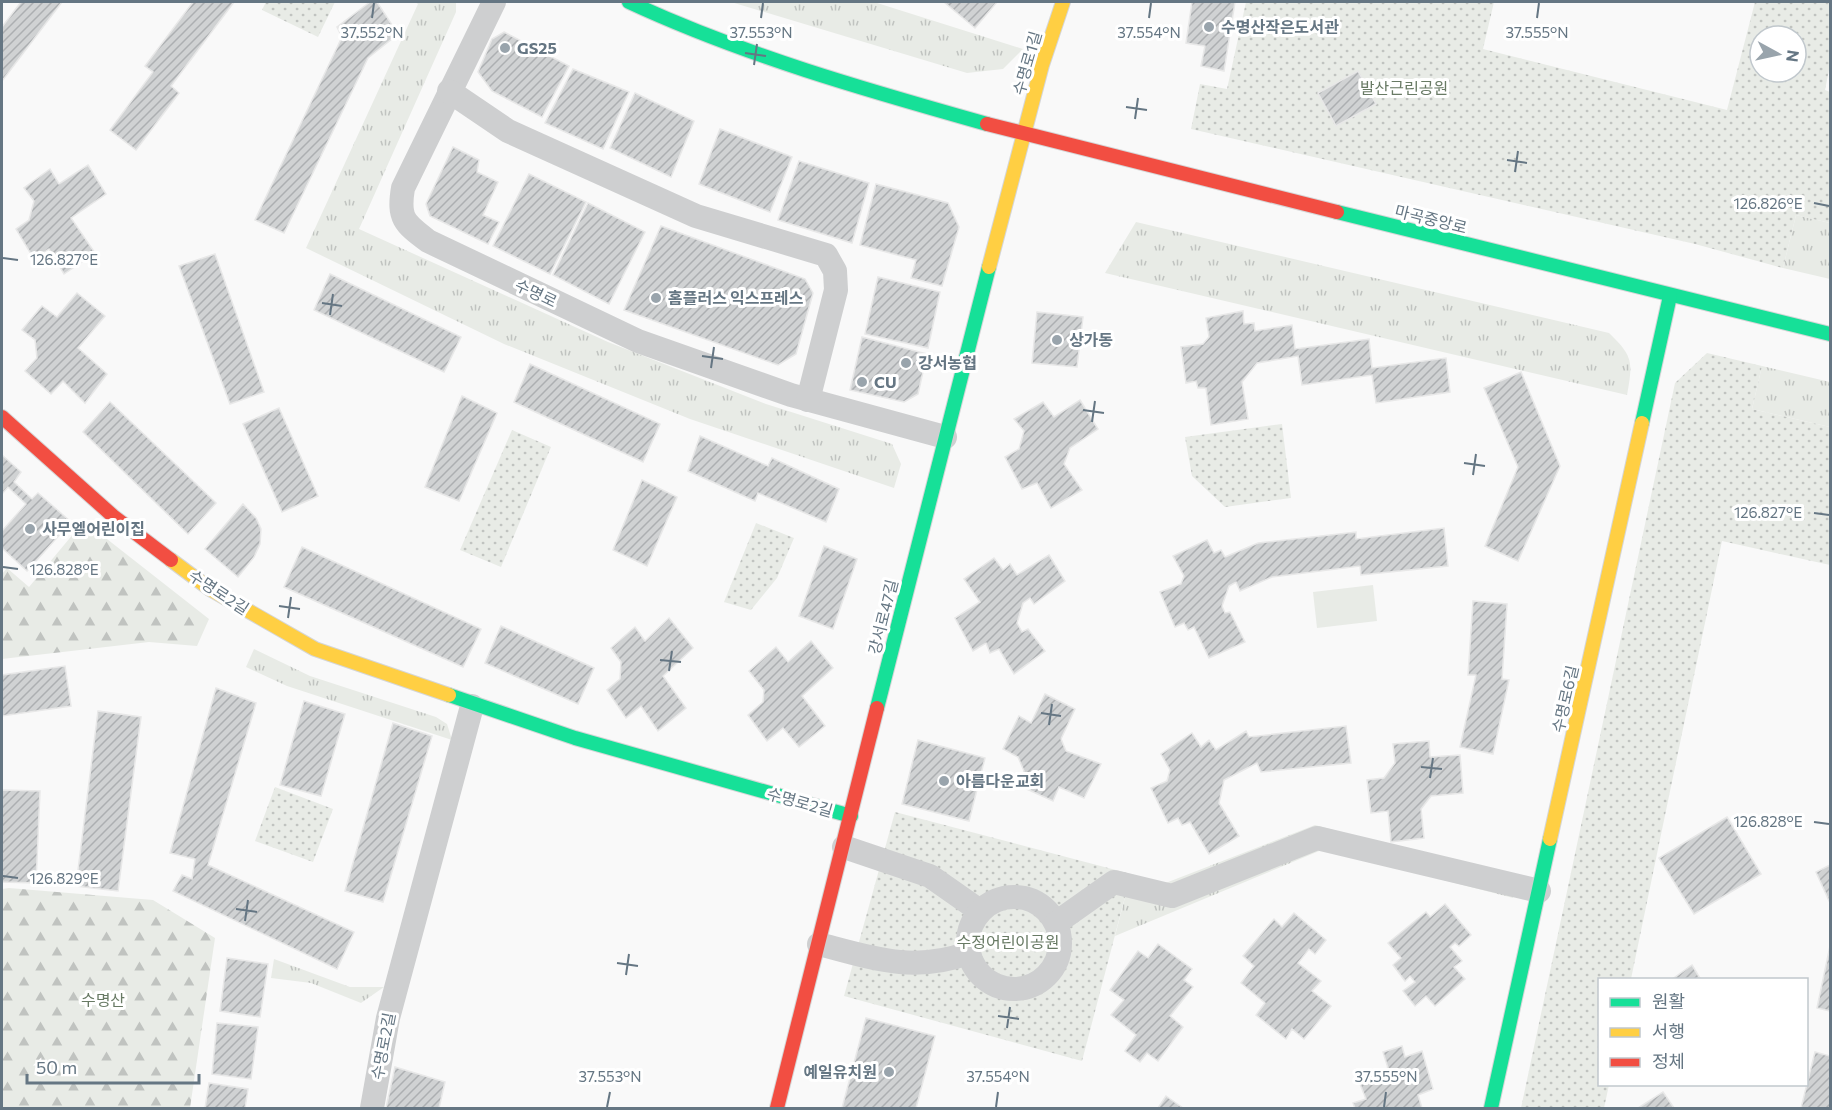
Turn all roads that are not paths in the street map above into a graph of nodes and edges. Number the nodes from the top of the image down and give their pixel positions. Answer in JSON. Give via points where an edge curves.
{"nodes":[{"id":1,"x":494,"y":2,"type":"edge"},
{"id":2,"x":629,"y":2,"type":"edge"},
{"id":3,"x":1063,"y":2,"type":"edge"},
{"id":4,"x":449,"y":91,"type":"junction"},
{"id":5,"x":1025,"y":135,"type":"junction"},
{"id":6,"x":1670,"y":296,"type":"junction"},
{"id":7,"x":1830,"y":334,"type":"edge"},
{"id":8,"x":808,"y":400,"type":"junction"},
{"id":9,"x":2,"y":417,"type":"edge"},
{"id":10,"x":945,"y":437,"type":"junction"},
{"id":11,"x":472,"y":706,"type":"junction"},
{"id":12,"x":851,"y":816,"type":"junction"},
{"id":13,"x":844,"y":847,"type":"junction"},
{"id":14,"x":1539,"y":891,"type":"junction"},
{"id":15,"x":980,"y":911,"type":"junction"},
{"id":16,"x":1056,"y":923,"type":"junction"},
{"id":17,"x":819,"y":944,"type":"junction"},
{"id":18,"x":968,"y":953,"type":"junction"},
{"id":19,"x":372,"y":1108,"type":"edge"},
{"id":20,"x":777,"y":1108,"type":"edge"},
{"id":21,"x":1491,"y":1108,"type":"edge"}],
"edges":[{"from":1,"to":4,"type":"street","name":"수명로"},
{"from":2,"to":5,"type":"street","via":[[674,23],[862,89]]},
{"from":3,"to":5,"type":"street","name":"수명로1길"},
{"from":4,"to":8,"type":"street","via":[[508,131],[696,216],[826,255],[835,270],[836,290]]},
{"from":4,"to":8,"type":"street","name":"수명로","via":[[403,188],[400,207],[407,225],[428,241],[638,340]]},
{"from":5,"to":6,"type":"street","name":"마곡중앙로"},
{"from":5,"to":10,"type":"street","name":"강서로47길"},
{"from":6,"to":7,"type":"street","name":"마곡중앙로"},
{"from":6,"to":14,"type":"street","name":"수명로6길"},
{"from":8,"to":10,"type":"street","name":"수명로"},
{"from":9,"to":11,"type":"street","name":"수명로2길","via":[[113,516],[210,589],[315,649]]},
{"from":10,"to":12,"type":"street","name":"강서로47길"},
{"from":11,"to":12,"type":"street","name":"수명로2길"},
{"from":11,"to":19,"type":"street","name":"수명로2길","via":[[388,1018]]},
{"from":12,"to":13,"type":"street","name":"강서로47길"},
{"from":13,"to":15,"type":"street","via":[[930,876]]},
{"from":13,"to":17,"type":"street","name":"강서로47길"},
{"from":14,"to":16,"type":"street","via":[[1317,838],[1172,896],[1114,882]]},
{"from":14,"to":21,"type":"street","name":"수명로6길"},
{"from":15,"to":16,"type":"street","via":[[1006,897],[1021,897],[1047,910]]},
{"from":15,"to":18,"type":"street","via":[[972,923]]},
{"from":16,"to":18,"type":"street","via":[[1060,937],[1054,967],[1030,987],[1015,990],[985,980]]},
{"from":17,"to":18,"type":"street","via":[[904,964],[949,960]]},
{"from":17,"to":20,"type":"street","name":"강서로47길"}]}
